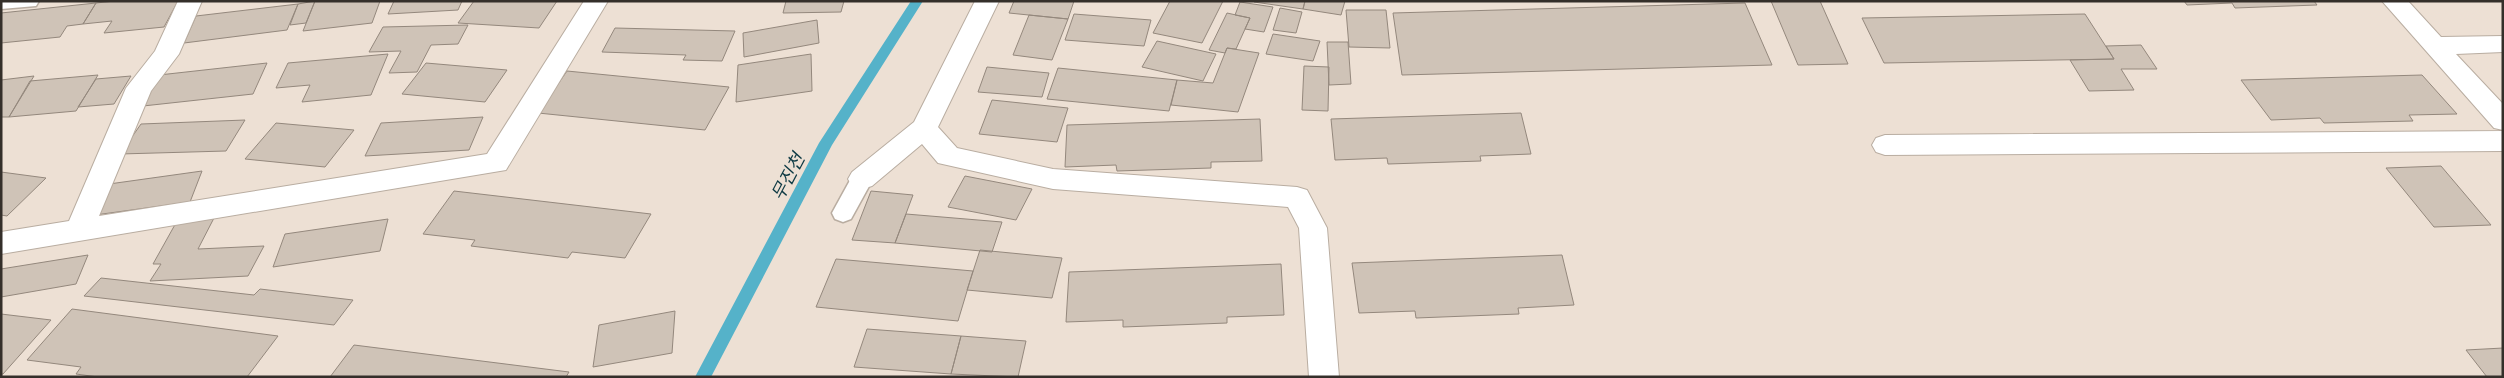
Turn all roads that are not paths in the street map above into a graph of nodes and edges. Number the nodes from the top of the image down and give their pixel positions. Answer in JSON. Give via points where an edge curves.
{"nodes":[{"id":1,"x":29,"y":1,"type":"edge"},
{"id":2,"x":190,"y":1,"type":"edge"},
{"id":3,"x":596,"y":1,"type":"edge"},
{"id":4,"x":987,"y":1,"type":"edge"},
{"id":5,"x":2394,"y":1,"type":"edge"},
{"id":6,"x":1,"y":3,"type":"edge"},
{"id":7,"x":2503,"y":44,"type":"edge"},
{"id":8,"x":2434,"y":46,"type":"junction"},
{"id":9,"x":2503,"y":121,"type":"edge"},
{"id":10,"x":924,"y":128,"type":"junction"},
{"id":11,"x":2503,"y":141,"type":"edge"},
{"id":12,"x":1885,"y":145,"type":"dead end"},
{"id":13,"x":862,"y":179,"type":"joint"},
{"id":14,"x":843,"y":213,"type":"dead end"},
{"id":15,"x":79,"y":231,"type":"junction"},
{"id":16,"x":1,"y":243,"type":"edge"},
{"id":17,"x":1324,"y":377,"type":"edge"}],
"edges":[{"from":1,"to":6,"type":"lane"},
{"from":2,"to":15,"type":"street","via":[[166,54],[139,88]]},
{"from":3,"to":15,"type":"street","via":[[496,163]]},
{"from":4,"to":10,"type":"street"},
{"from":5,"to":8,"type":"street"},
{"from":7,"to":8,"type":"street"},
{"from":8,"to":9,"type":"street"},
{"from":10,"to":13,"type":"street"},
{"from":10,"to":17,"type":"street","via":[[948,156],[1053,179],[1297,197],[1313,228]]},
{"from":11,"to":12,"type":"street"},
{"from":13,"to":14,"type":"lane"},
{"from":15,"to":16,"type":"street"}]}
